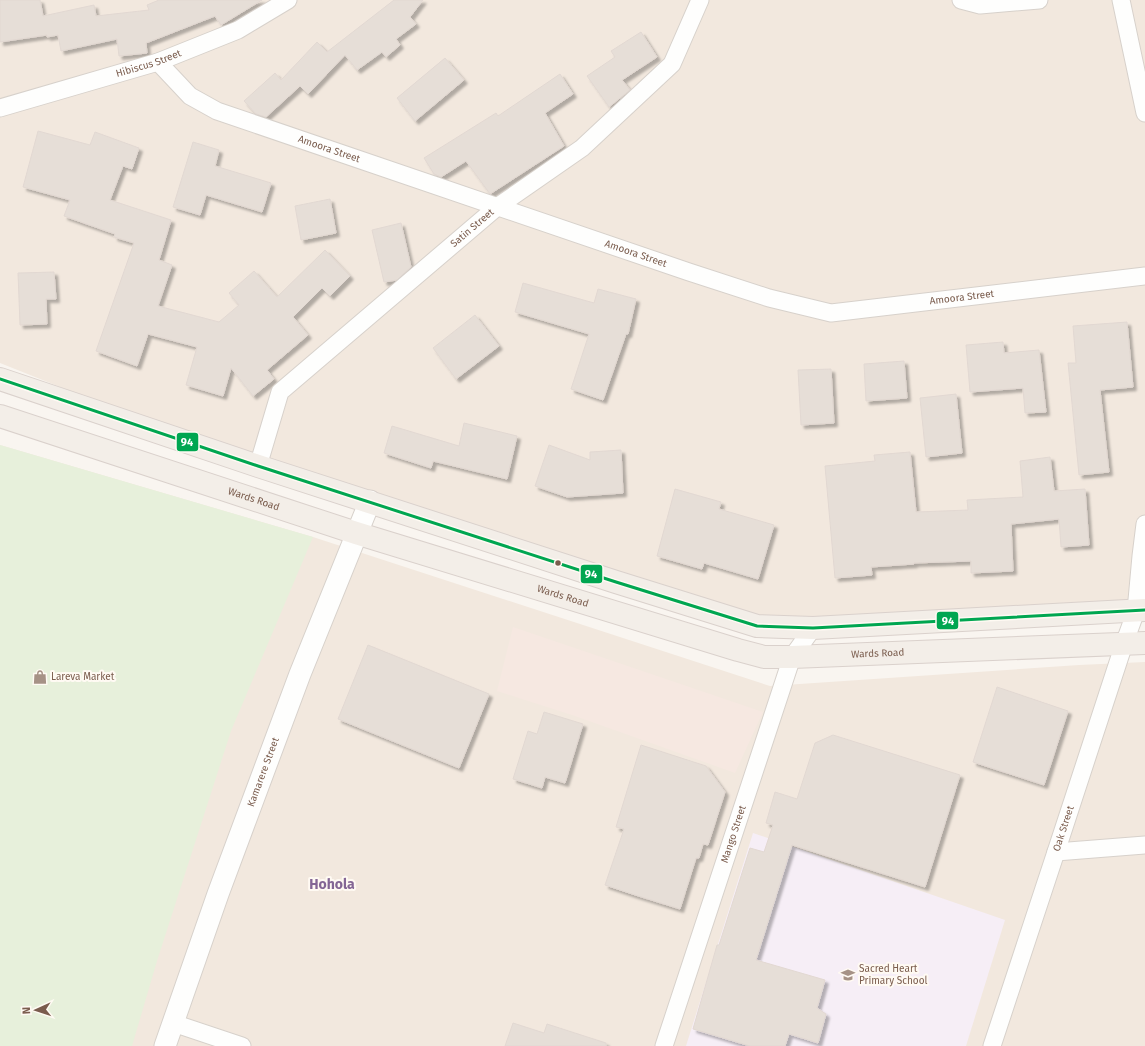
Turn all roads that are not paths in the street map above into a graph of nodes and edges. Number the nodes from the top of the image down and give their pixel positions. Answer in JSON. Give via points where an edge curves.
{"nodes":[{"id":1,"x":288,"y":0,"type":"edge"},
{"id":2,"x":700,"y":0,"type":"edge"},
{"id":3,"x":962,"y":0,"type":"edge"},
{"id":4,"x":1039,"y":0,"type":"edge"},
{"id":5,"x":1121,"y":0,"type":"edge"},
{"id":6,"x":158,"y":62,"type":"junction"},
{"id":7,"x":0,"y":108,"type":"edge"},
{"id":8,"x":1145,"y":113,"type":"edge"},
{"id":9,"x":498,"y":207,"type":"junction"},
{"id":10,"x":1145,"y":276,"type":"edge"},
{"id":11,"x":0,"y":379,"type":"edge"},
{"id":12,"x":0,"y":416,"type":"edge"},
{"id":13,"x":258,"y":466,"type":"junction"},
{"id":14,"x":370,"y":501,"type":"junction"},
{"id":15,"x":1145,"y":524,"type":"edge"},
{"id":16,"x":356,"y":533,"type":"junction"},
{"id":17,"x":1140,"y":610,"type":"edge"},
{"id":18,"x":814,"y":628,"type":"junction"},
{"id":19,"x":1134,"y":643,"type":"edge"},
{"id":20,"x":792,"y":657,"type":"junction"},
{"id":21,"x":1145,"y":845,"type":"edge"},
{"id":22,"x":1056,"y":852,"type":"junction"},
{"id":23,"x":173,"y":1023,"type":"junction"},
{"id":24,"x":164,"y":1046,"type":"edge"},
{"id":25,"x":242,"y":1046,"type":"edge"},
{"id":26,"x":664,"y":1046,"type":"edge"},
{"id":27,"x":992,"y":1046,"type":"edge"}],
"edges":[{"from":1,"to":6,"type":"street","name":"Hibiscus Street","via":[[238,30]]},
{"from":2,"to":9,"type":"street","name":"Satin Street","via":[[672,64],[582,148]]},
{"from":3,"to":4,"type":"street","via":[[980,5]]},
{"from":5,"to":8,"type":"street"},
{"from":6,"to":7,"type":"street","name":"Hibiscus Street"},
{"from":6,"to":9,"type":"street","name":"Amoora Street","via":[[190,96],[217,111]]},
{"from":9,"to":10,"type":"street","name":"Amoora Street","via":[[696,275],[769,298],[831,313]]},
{"from":9,"to":13,"type":"street","name":"Satin Street","via":[[280,392]]},
{"from":11,"to":13,"type":"main road"},
{"from":12,"to":16,"type":"main road","name":"Wards Road"},
{"from":13,"to":14,"type":"main road"},
{"from":14,"to":16,"type":"street","name":"Kamarere Street"},
{"from":14,"to":18,"type":"main road","via":[[757,626]]},
{"from":15,"to":17,"type":"street","name":"Oak Street","via":[[1141,556]]},
{"from":16,"to":20,"type":"main road","name":"Wards Road","via":[[738,650],[764,657]]},
{"from":16,"to":23,"type":"street","name":"Kamarere Street","via":[[263,772]]},
{"from":17,"to":18,"type":"main road"},
{"from":17,"to":19,"type":"street","name":"Oak Street"},
{"from":18,"to":20,"type":"street","name":"Mango Street"},
{"from":19,"to":20,"type":"main road","name":"Wards Road"},
{"from":19,"to":22,"type":"street","name":"Oak Street"},
{"from":20,"to":26,"type":"street","name":"Mango Street"},
{"from":21,"to":22,"type":"street"},
{"from":22,"to":27,"type":"street","name":"Oak Street"},
{"from":23,"to":24,"type":"street","name":"Kamarere Street"},
{"from":23,"to":25,"type":"street"}]}
